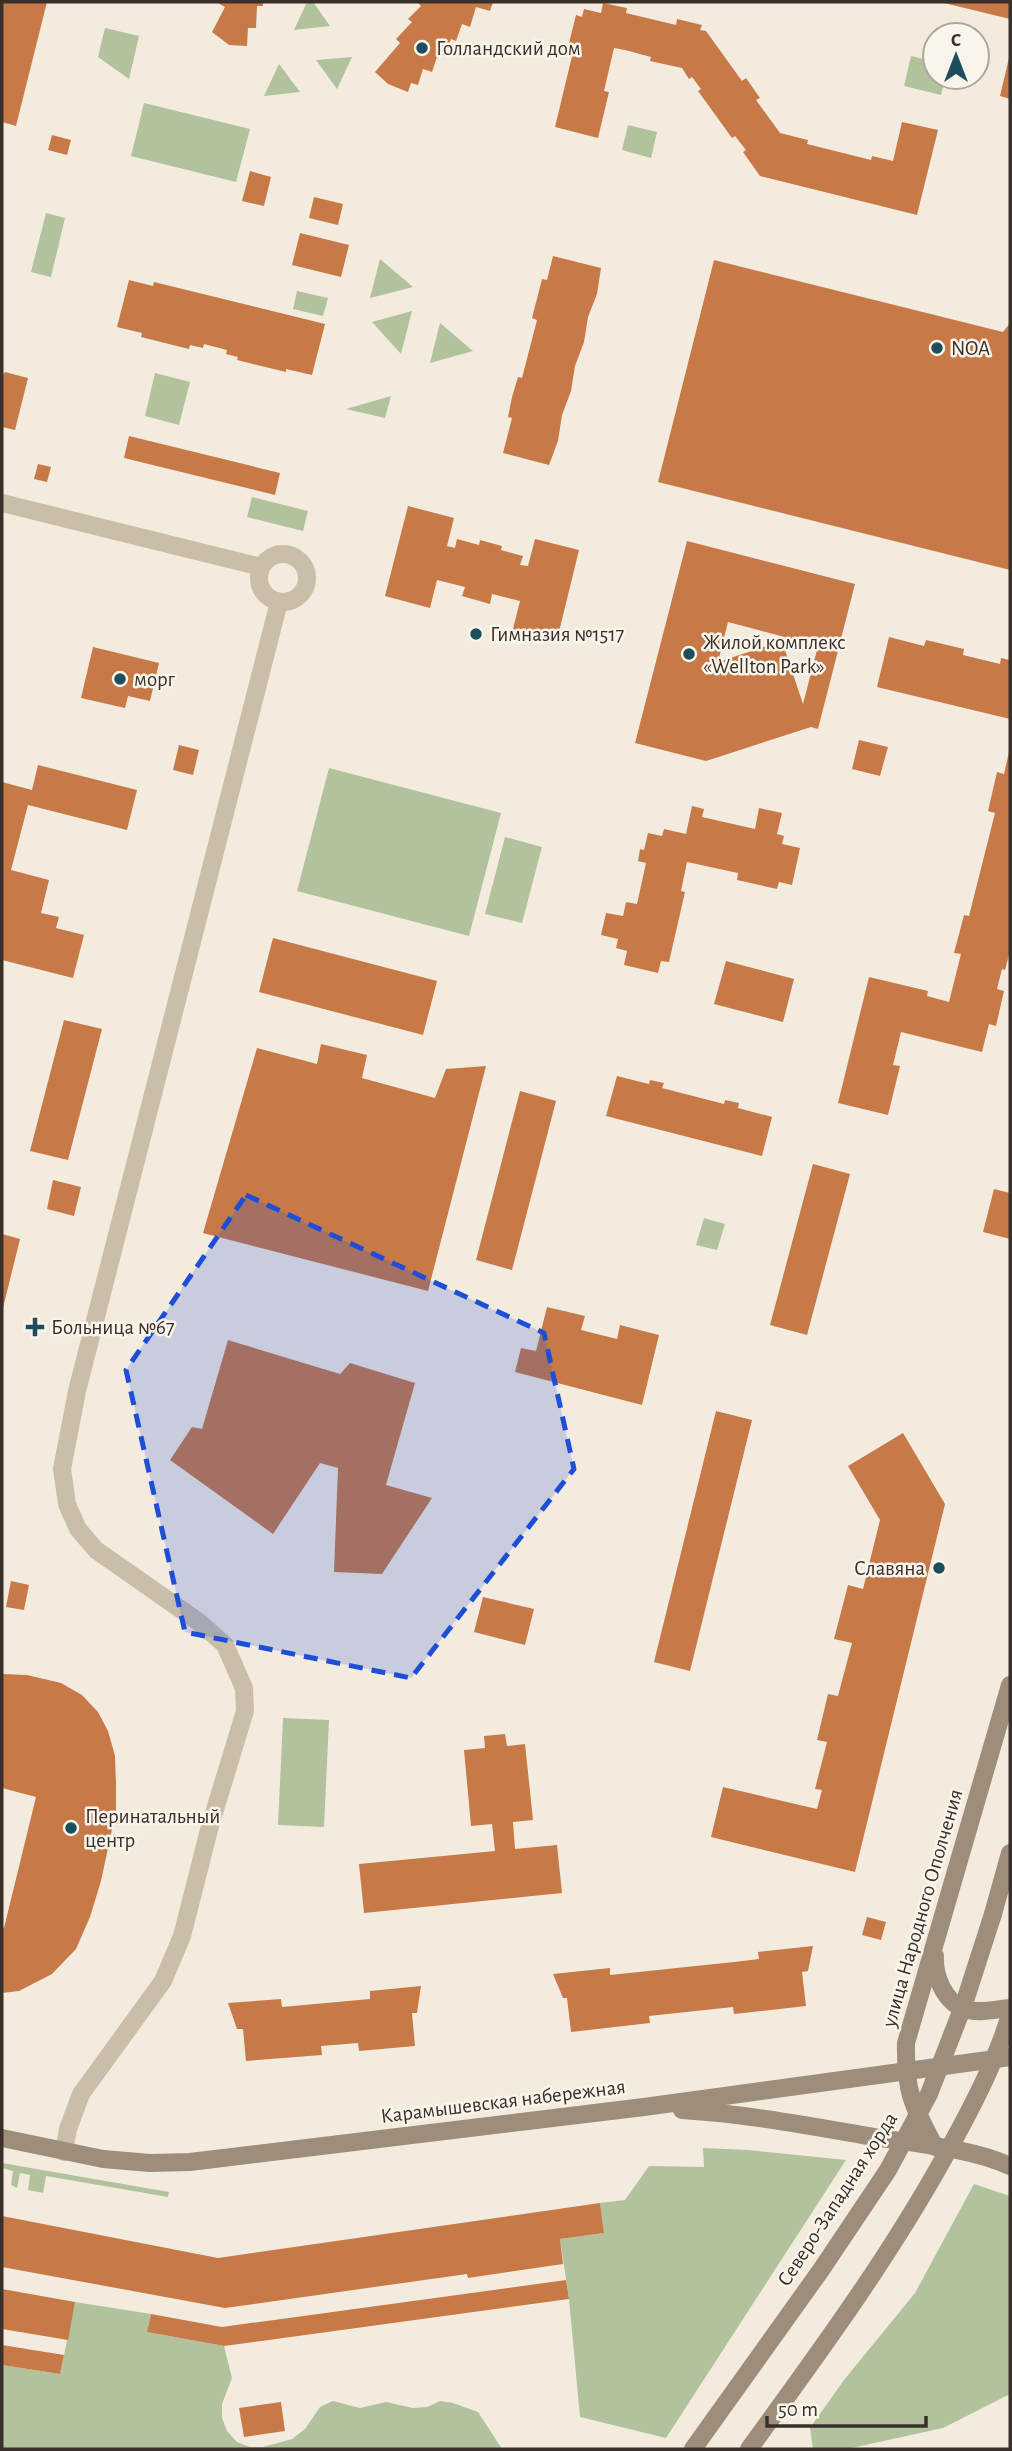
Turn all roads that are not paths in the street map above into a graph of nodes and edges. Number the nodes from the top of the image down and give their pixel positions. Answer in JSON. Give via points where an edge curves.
{"nodes":[{"id":1,"x":2,"y":503,"type":"edge"},
{"id":2,"x":261,"y":567,"type":"junction"},
{"id":3,"x":279,"y":602,"type":"junction"},
{"id":4,"x":1010,"y":1685,"type":"edge"},
{"id":5,"x":1010,"y":1853,"type":"edge"},
{"id":6,"x":935,"y":1946,"type":"junction"},
{"id":7,"x":1010,"y":2008,"type":"edge"},
{"id":8,"x":1010,"y":2015,"type":"edge"},
{"id":9,"x":1010,"y":2057,"type":"edge"},
{"id":10,"x":906,"y":2070,"type":"junction"},
{"id":11,"x":643,"y":2107,"type":"junction"},
{"id":12,"x":2,"y":2138,"type":"edge"},
{"id":13,"x":935,"y":2147,"type":"junction"},
{"id":14,"x":64,"y":2152,"type":"junction"},
{"id":15,"x":1010,"y":2165,"type":"edge"},
{"id":16,"x":693,"y":2449,"type":"edge"},
{"id":17,"x":749,"y":2449,"type":"edge"}],
"edges":[{"from":1,"to":2,"type":"street"},
{"from":2,"to":3,"type":"street","via":[[261,589]]},
{"from":2,"to":3,"type":"street","via":[[280,553],[296,556],[306,569],[304,590],[293,600]]},
{"from":3,"to":14,"type":"street","via":[[84,1364],[62,1469],[67,1504],[78,1529],[96,1550],[225,1645],[244,1688],[245,1711],[182,1936],[163,1981],[81,2094]]},
{"from":4,"to":6,"type":"main road","name":"улица Народного Ополчения"},
{"from":5,"to":16,"type":"main road","name":"Северо-Западная хорда","bridge":true,"via":[[964,2004],[929,2094],[888,2170]]},
{"from":6,"to":7,"type":"main road","via":[[939,1981],[950,1999],[965,2009]]},
{"from":6,"to":10,"type":"main road","name":"улица Народного Ополчения","via":[[906,2043]]},
{"from":8,"to":17,"type":"main road","bridge":true,"via":[[971,2109],[927,2188],[860,2295]]},
{"from":9,"to":10,"type":"main road","name":"Карамышевская набережная"},
{"from":10,"to":11,"type":"main road","name":"Карамышевская набережная"},
{"from":10,"to":13,"type":"main road","name":"улица Народного Ополчения","via":[[907,2089]]},
{"from":11,"to":13,"type":"main road","via":[[765,2118]]},
{"from":11,"to":14,"type":"main road","name":"Карамышевская набережная","via":[[190,2162],[138,2162]]},
{"from":12,"to":14,"type":"main road","name":"Карамышевская набережная"},
{"from":13,"to":15,"type":"main road"}]}
